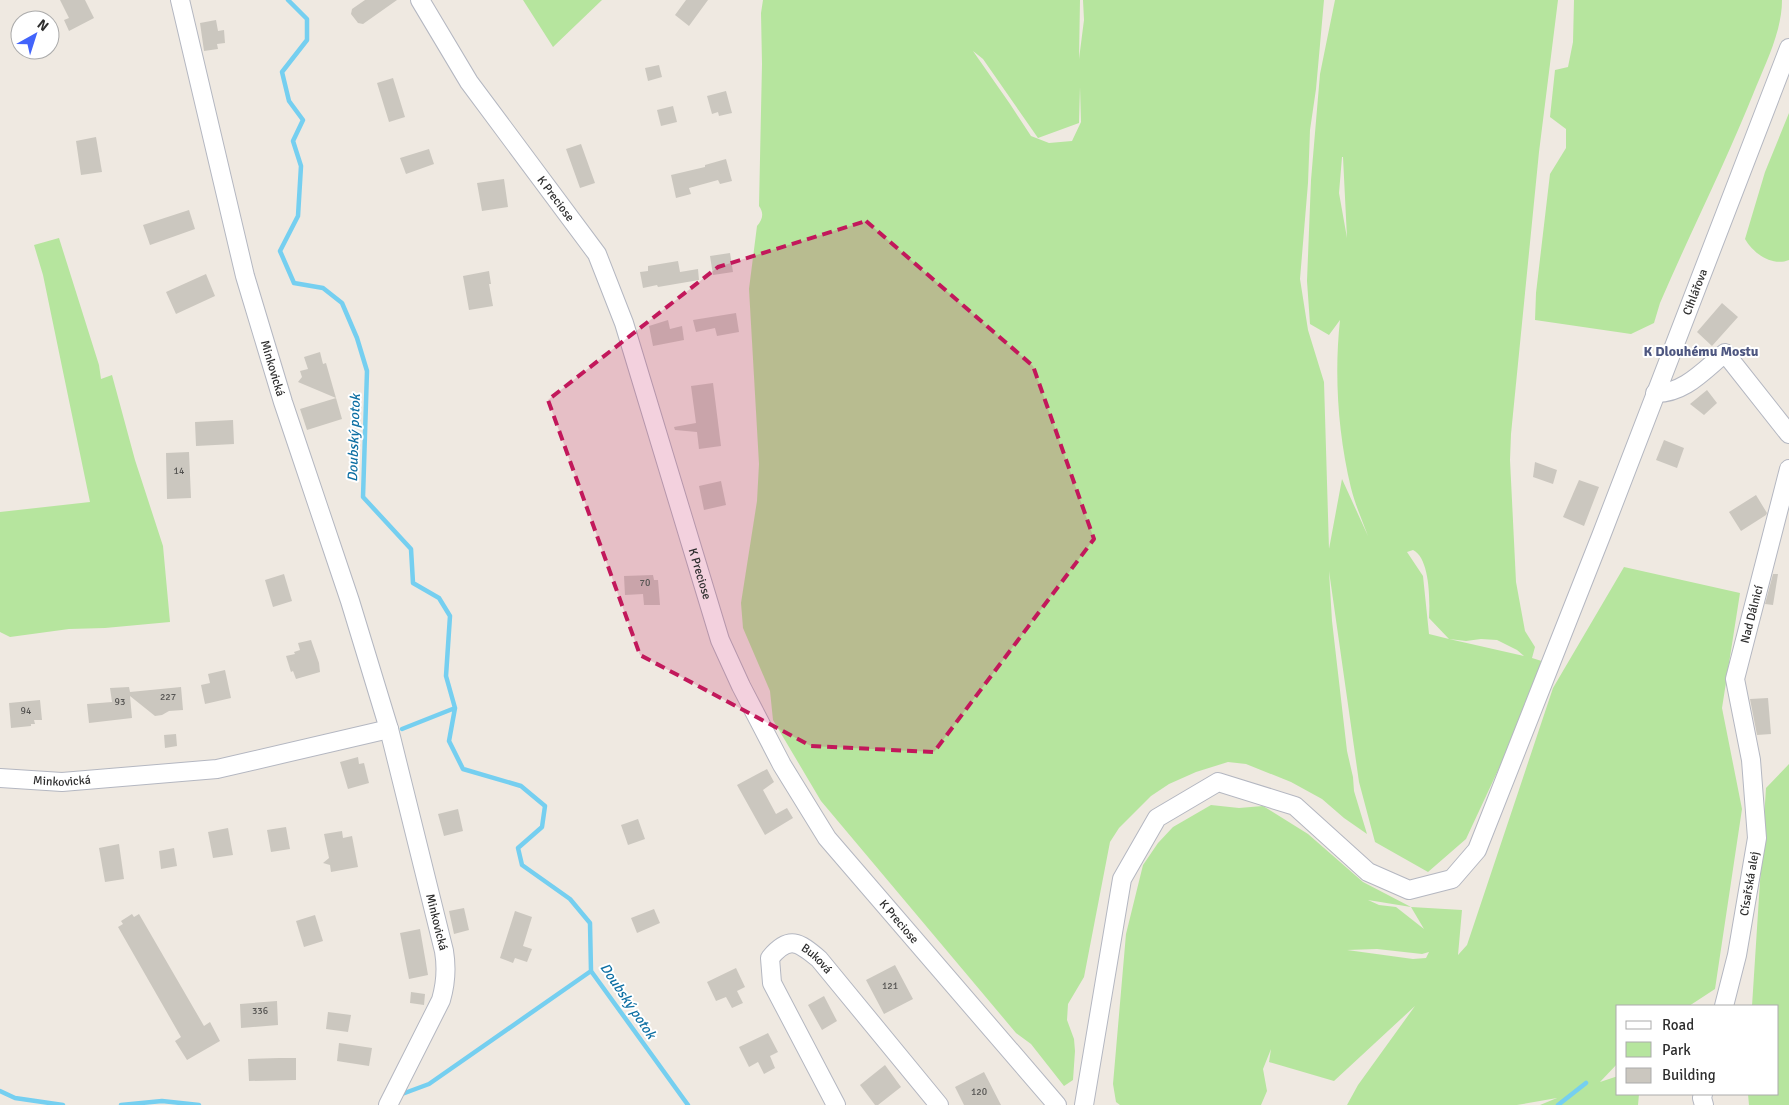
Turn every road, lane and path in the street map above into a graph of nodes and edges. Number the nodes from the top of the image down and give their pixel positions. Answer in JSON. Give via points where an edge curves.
{"nodes":[{"id":1,"x":180,"y":0,"type":"edge"},
{"id":2,"x":420,"y":0,"type":"edge"},
{"id":3,"x":1789,"y":48,"type":"edge"},
{"id":4,"x":1655,"y":393,"type":"junction"},
{"id":5,"x":1789,"y":434,"type":"edge"},
{"id":6,"x":1789,"y":469,"type":"edge"},
{"id":7,"x":389,"y":729,"type":"junction"},
{"id":8,"x":1751,"y":760,"type":"joint"},
{"id":9,"x":0,"y":778,"type":"edge"},
{"id":10,"x":1724,"y":1005,"type":"edge"},
{"id":11,"x":388,"y":1105,"type":"edge"},
{"id":12,"x":836,"y":1105,"type":"edge"},
{"id":13,"x":939,"y":1105,"type":"edge"},
{"id":14,"x":1057,"y":1105,"type":"edge"},
{"id":15,"x":1084,"y":1105,"type":"edge"}],
"edges":[{"from":1,"to":7,"type":"street","name":"Minkovická","via":[[245,276]]},
{"from":2,"to":14,"type":"street","name":"K Preciose","via":[[469,82],[597,254],[624,323],[720,640],[782,765],[827,838]]},
{"from":3,"to":4,"type":"street","name":"Cihlářova"},
{"from":4,"to":5,"type":"street","via":[[1666,394],[1680,389],[1725,353]]},
{"from":4,"to":15,"type":"street","name":"Cihlářova","via":[[1477,850],[1452,879],[1410,890],[1368,872],[1295,806],[1218,782],[1157,818],[1122,879]]},
{"from":6,"to":8,"type":"street","name":"Nad Dálnicí","via":[[1735,678]]},
{"from":7,"to":9,"type":"street","name":"Minkovická","via":[[217,769],[62,782]]},
{"from":7,"to":11,"type":"street","name":"Minkovická","via":[[447,967],[441,1000]]},
{"from":8,"to":10,"type":"street","name":"Císařská alej","via":[[1757,838],[1737,955]]},
{"from":12,"to":13,"type":"street","name":"Buková","via":[[772,983],[770,958],[789,943],[805,947],[819,959]]}]}
